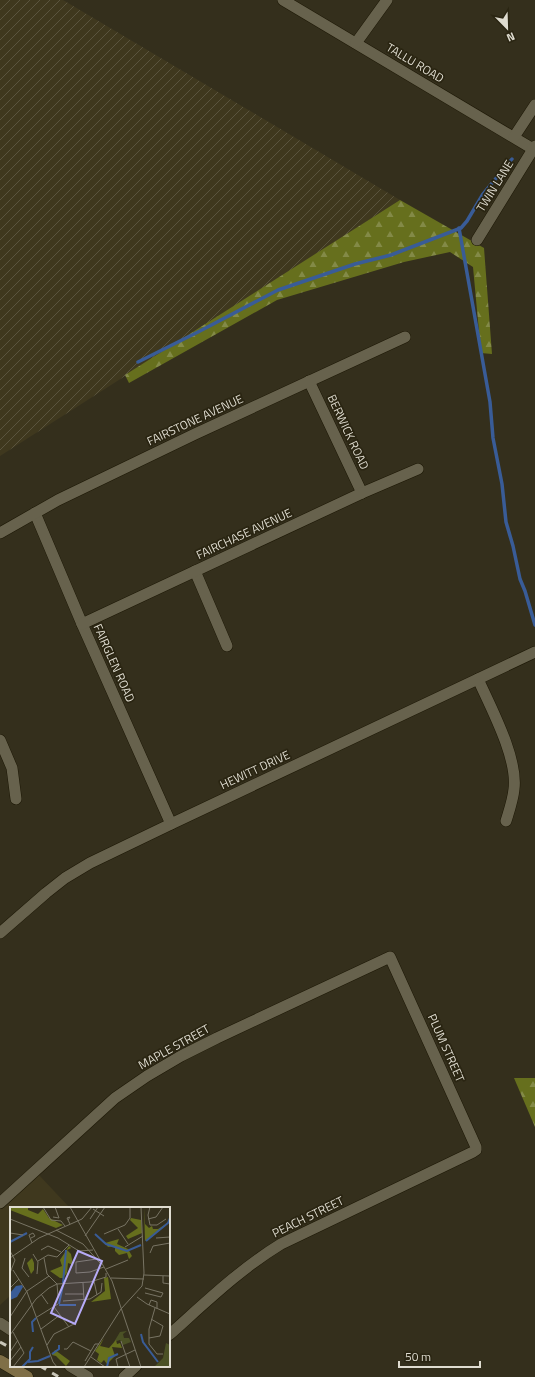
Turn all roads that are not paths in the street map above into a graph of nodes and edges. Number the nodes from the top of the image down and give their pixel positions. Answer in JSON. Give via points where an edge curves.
{"nodes":[{"id":1,"x":283,"y":0,"type":"edge"},
{"id":2,"x":387,"y":0,"type":"edge"},
{"id":3,"x":356,"y":44,"type":"junction"},
{"id":4,"x":535,"y":105,"type":"edge"},
{"id":5,"x":514,"y":137,"type":"junction"},
{"id":6,"x":534,"y":147,"type":"edge"},
{"id":7,"x":477,"y":240,"type":"dead end"},
{"id":8,"x":405,"y":337,"type":"dead end"},
{"id":9,"x":310,"y":381,"type":"junction"},
{"id":10,"x":418,"y":469,"type":"dead end"},
{"id":11,"x":362,"y":493,"type":"junction"},
{"id":12,"x":35,"y":513,"type":"junction"},
{"id":13,"x":0,"y":533,"type":"edge"},
{"id":14,"x":195,"y":571,"type":"junction"},
{"id":15,"x":82,"y":624,"type":"junction"},
{"id":16,"x":228,"y":646,"type":"dead end"},
{"id":17,"x":535,"y":652,"type":"edge"},
{"id":18,"x":478,"y":679,"type":"junction"},
{"id":19,"x":0,"y":740,"type":"edge"},
{"id":20,"x":16,"y":799,"type":"dead end"},
{"id":21,"x":506,"y":822,"type":"dead end"},
{"id":22,"x":171,"y":824,"type":"junction"},
{"id":23,"x":0,"y":933,"type":"edge"},
{"id":24,"x":390,"y":957,"type":"joint"},
{"id":25,"x":476,"y":1150,"type":"joint"},
{"id":26,"x":0,"y":1203,"type":"edge"},
{"id":27,"x":0,"y":1323,"type":"edge"},
{"id":28,"x":10,"y":1329,"type":"edge"},
{"id":29,"x":170,"y":1334,"type":"edge"},
{"id":30,"x":0,"y":1361,"type":"edge"},
{"id":31,"x":10,"y":1367,"type":"edge"},
{"id":32,"x":10,"y":1367,"type":"edge"},
{"id":33,"x":72,"y":1367,"type":"edge"},
{"id":34,"x":135,"y":1367,"type":"edge"},
{"id":35,"x":27,"y":1377,"type":"edge"},
{"id":36,"x":88,"y":1377,"type":"edge"},
{"id":37,"x":124,"y":1377,"type":"edge"}],
"edges":[{"from":1,"to":3,"type":"street","name":"TALLU ROAD"},
{"from":2,"to":3,"type":"street"},
{"from":3,"to":5,"type":"street","name":"TALLU ROAD"},
{"from":4,"to":5,"type":"street"},
{"from":5,"to":6,"type":"street","name":"TALLU ROAD"},
{"from":6,"to":7,"type":"street","name":"TWIN LANE"},
{"from":8,"to":9,"type":"street","name":"FAIRSTONE AVENUE"},
{"from":9,"to":11,"type":"street","name":"BERWICK ROAD"},
{"from":9,"to":12,"type":"street","name":"FAIRSTONE AVENUE","via":[[188,437]]},
{"from":10,"to":11,"type":"street","name":"FAIRCHASE AVENUE"},
{"from":11,"to":14,"type":"street","name":"FAIRCHASE AVENUE"},
{"from":12,"to":13,"type":"street","name":"FAIRSTONE AVENUE"},
{"from":12,"to":15,"type":"street","name":"FAIRGLEN ROAD"},
{"from":14,"to":15,"type":"street","name":"FAIRCHASE AVENUE"},
{"from":14,"to":16,"type":"street"},
{"from":15,"to":22,"type":"street","name":"FAIRGLEN ROAD"},
{"from":17,"to":18,"type":"street","name":"HEWITT DRIVE"},
{"from":18,"to":21,"type":"street","via":[[513,765],[514,788]]},
{"from":18,"to":22,"type":"street","name":"HEWITT DRIVE"},
{"from":19,"to":20,"type":"street","via":[[12,768]]},
{"from":22,"to":23,"type":"street","name":"HEWITT DRIVE","via":[[90,863],[65,878]]},
{"from":24,"to":25,"type":"street","name":"PLUM STREET"},
{"from":24,"to":26,"type":"street","name":"MAPLE STREET","via":[[217,1038],[147,1076],[115,1098]]},
{"from":25,"to":29,"type":"street","name":"PEACH STREET","via":[[275,1247],[232,1279]]},
{"from":27,"to":28,"type":"street"},
{"from":30,"to":31,"type":"main road"},
{"from":32,"to":35,"type":"main road"},
{"from":33,"to":36,"type":"street"},
{"from":34,"to":37,"type":"street"}]}
